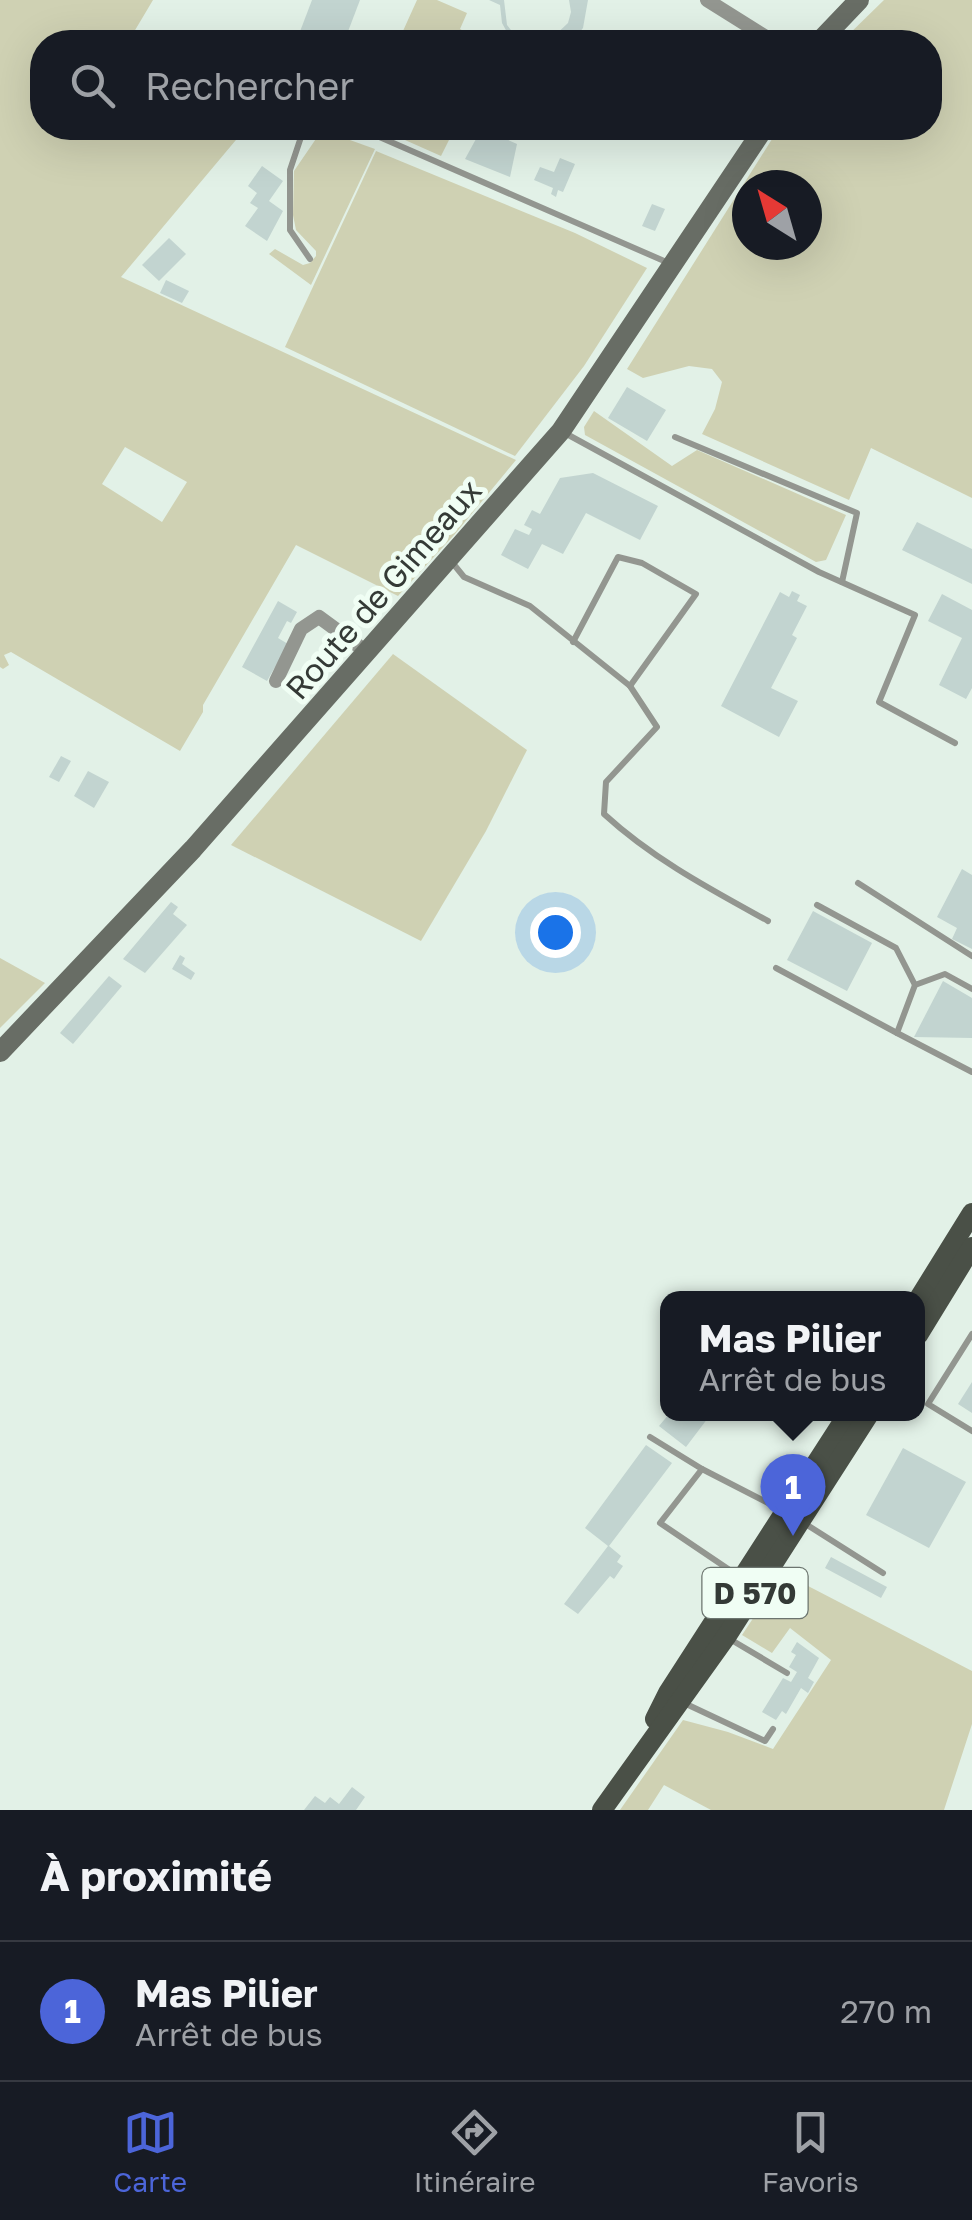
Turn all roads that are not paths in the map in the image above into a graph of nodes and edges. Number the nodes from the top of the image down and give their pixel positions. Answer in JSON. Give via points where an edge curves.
{"nodes":[{"id":1,"x":706,"y":0,"type":"edge"},
{"id":2,"x":859,"y":0,"type":"edge"},
{"id":3,"x":755,"y":30,"type":"edge"},
{"id":4,"x":830,"y":30,"type":"edge"},
{"id":5,"x":300,"y":140,"type":"edge"},
{"id":6,"x":386,"y":140,"type":"edge"},
{"id":7,"x":756,"y":140,"type":"edge"},
{"id":8,"x":310,"y":259,"type":"dead end"},
{"id":9,"x":672,"y":265,"type":"junction"},
{"id":10,"x":562,"y":432,"type":"junction"},
{"id":11,"x":675,"y":436,"type":"dead end"},
{"id":12,"x":450,"y":560,"type":"junction"},
{"id":13,"x":842,"y":582,"type":"junction"},
{"id":14,"x":573,"y":642,"type":"junction"},
{"id":15,"x":368,"y":653,"type":"junction"},
{"id":16,"x":276,"y":681,"type":"dead end"},
{"id":17,"x":630,"y":686,"type":"junction"},
{"id":18,"x":954,"y":743,"type":"dead end"},
{"id":19,"x":858,"y":883,"type":"dead end"},
{"id":20,"x":818,"y":905,"type":"dead end"},
{"id":21,"x":768,"y":921,"type":"dead end"},
{"id":22,"x":972,"y":956,"type":"edge"},
{"id":23,"x":776,"y":968,"type":"dead end"},
{"id":24,"x":915,"y":985,"type":"junction"},
{"id":25,"x":972,"y":989,"type":"edge"},
{"id":26,"x":897,"y":1034,"type":"junction"},
{"id":27,"x":0,"y":1052,"type":"edge"},
{"id":28,"x":972,"y":1072,"type":"edge"},
{"id":29,"x":972,"y":1213,"type":"edge"},
{"id":30,"x":966,"y":1251,"type":"edge"},
{"id":31,"x":925,"y":1293,"type":"edge"},
{"id":32,"x":925,"y":1323,"type":"edge"},
{"id":33,"x":972,"y":1334,"type":"edge"},
{"id":34,"x":844,"y":1421,"type":"edge"},
{"id":35,"x":864,"y":1421,"type":"edge"},
{"id":36,"x":972,"y":1431,"type":"edge"},
{"id":37,"x":650,"y":1437,"type":"dead end"},
{"id":38,"x":702,"y":1469,"type":"junction"},
{"id":39,"x":794,"y":1517,"type":"junction"},
{"id":40,"x":883,"y":1573,"type":"dead end"},
{"id":41,"x":751,"y":1583,"type":"junction"},
{"id":42,"x":718,"y":1632,"type":"junction"},
{"id":43,"x":786,"y":1674,"type":"dead end"},
{"id":44,"x":674,"y":1697,"type":"junction"},
{"id":45,"x":772,"y":1729,"type":"dead end"},
{"id":46,"x":602,"y":1810,"type":"edge"}],
"edges":[{"from":1,"to":3,"type":"street"},
{"from":2,"to":4,"type":"street"},
{"from":5,"to":8,"type":"lane","via":[[290,170],[290,230]]},
{"from":6,"to":9,"type":"lane"},
{"from":7,"to":9,"type":"street","name":"Route de Gimeaux"},
{"from":9,"to":10,"type":"street","name":"Route de Gimeaux"},
{"from":10,"to":12,"type":"street","name":"Route de Gimeaux"},
{"from":10,"to":13,"type":"lane"},
{"from":11,"to":13,"type":"lane","via":[[858,513]]},
{"from":12,"to":14,"type":"lane","via":[[464,577],[530,606]]},
{"from":12,"to":15,"type":"street","name":"Route de Gimeaux"},
{"from":13,"to":18,"type":"lane","via":[[914,615],[880,702]]},
{"from":14,"to":17,"type":"lane"},
{"from":14,"to":17,"type":"lane","via":[[618,557],[696,594]]},
{"from":15,"to":16,"type":"street","via":[[320,617],[302,629]]},
{"from":15,"to":27,"type":"street","name":"Route de Gimeaux"},
{"from":17,"to":21,"type":"lane","via":[[658,728],[606,782],[604,814],[637,844]]},
{"from":19,"to":22,"type":"lane"},
{"from":20,"to":24,"type":"lane","via":[[896,948]]},
{"from":23,"to":26,"type":"lane"},
{"from":24,"to":25,"type":"lane","via":[[945,974]]},
{"from":24,"to":26,"type":"lane"},
{"from":26,"to":28,"type":"lane"},
{"from":29,"to":30,"type":"main road"},
{"from":30,"to":31,"type":"main road"},
{"from":30,"to":32,"type":"main road"},
{"from":33,"to":36,"type":"lane","via":[[928,1404]]},
{"from":34,"to":39,"type":"main road","number":"D 570"},
{"from":35,"to":39,"type":"main road","number":"D 570"},
{"from":37,"to":38,"type":"lane"},
{"from":38,"to":39,"type":"lane"},
{"from":38,"to":41,"type":"lane","via":[[660,1523]]},
{"from":39,"to":40,"type":"lane"},
{"from":39,"to":41,"type":"main road","number":"D 570"},
{"from":41,"to":42,"type":"main road","number":"D 570"},
{"from":42,"to":43,"type":"lane"},
{"from":42,"to":44,"type":"main road","number":"D 570"},
{"from":44,"to":45,"type":"lane","via":[[764,1740]]},
{"from":44,"to":46,"type":"main road","number":"D 570"}]}
